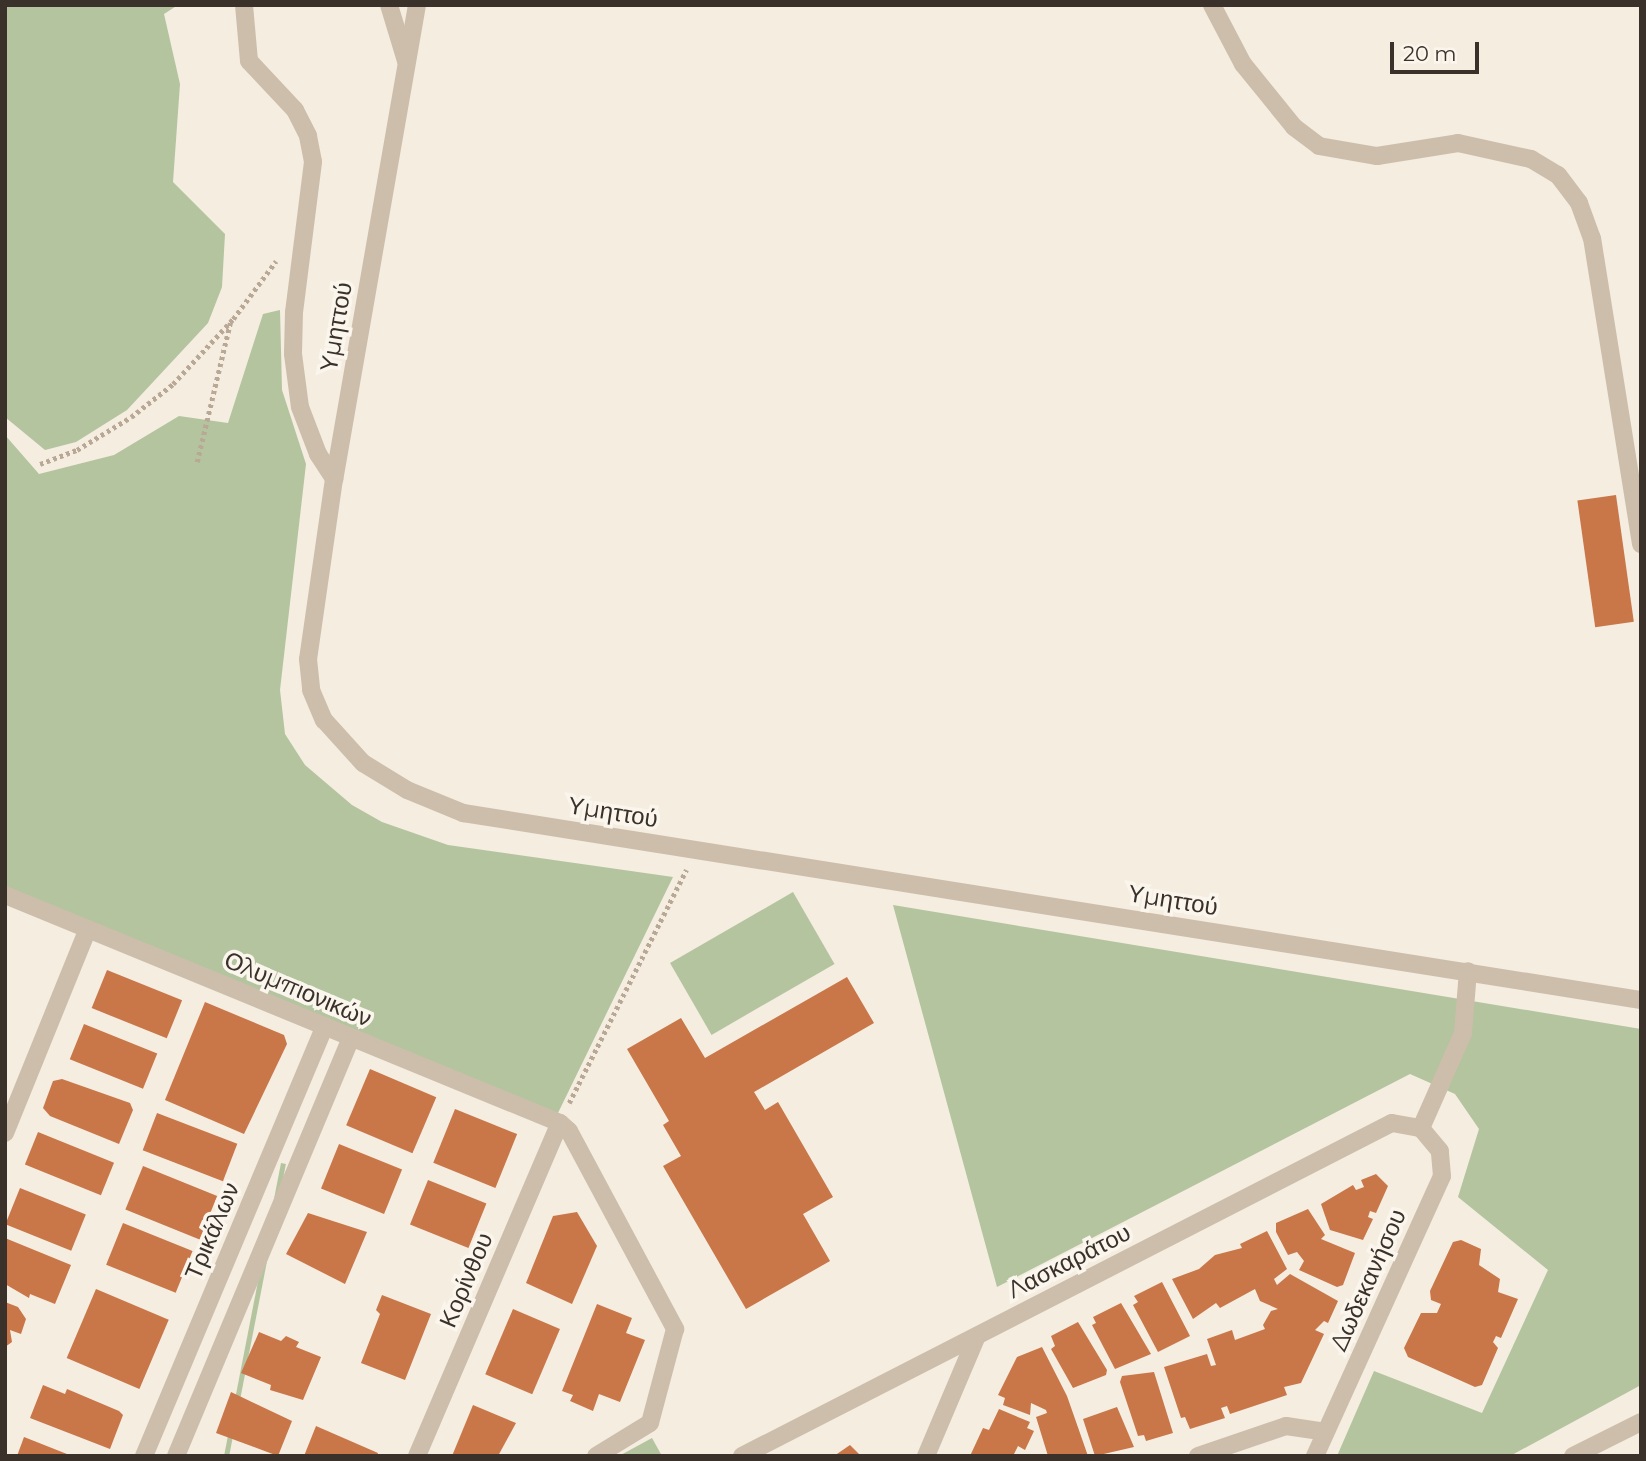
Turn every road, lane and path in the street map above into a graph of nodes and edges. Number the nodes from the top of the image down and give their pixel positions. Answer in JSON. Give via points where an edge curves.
{"nodes":[{"id":1,"x":244,"y":5,"type":"edge"},
{"id":2,"x":389,"y":5,"type":"edge"},
{"id":3,"x":417,"y":5,"type":"edge"},
{"id":4,"x":1212,"y":5,"type":"edge"},
{"id":5,"x":407,"y":64,"type":"junction"},
{"id":6,"x":302,"y":243,"type":"junction"},
{"id":7,"x":230,"y":322,"type":"junction"},
{"id":8,"x":197,"y":461,"type":"dead end"},
{"id":9,"x":40,"y":464,"type":"dead end"},
{"id":10,"x":334,"y":479,"type":"junction"},
{"id":11,"x":1641,"y":544,"type":"edge"},
{"id":12,"x":696,"y":850,"type":"junction"},
{"id":13,"x":5,"y":895,"type":"edge"},
{"id":14,"x":89,"y":929,"type":"junction"},
{"id":15,"x":1468,"y":971,"type":"junction"},
{"id":16,"x":1641,"y":1000,"type":"edge"},
{"id":17,"x":325,"y":1026,"type":"junction"},
{"id":18,"x":351,"y":1037,"type":"junction"},
{"id":19,"x":564,"y":1127,"type":"junction"},
{"id":20,"x":1421,"y":1128,"type":"junction"},
{"id":21,"x":5,"y":1133,"type":"edge"},
{"id":22,"x":977,"y":1336,"type":"junction"},
{"id":23,"x":1641,"y":1422,"type":"edge"},
{"id":24,"x":1326,"y":1432,"type":"junction"},
{"id":25,"x":144,"y":1456,"type":"edge"},
{"id":26,"x":176,"y":1456,"type":"edge"},
{"id":27,"x":417,"y":1456,"type":"edge"},
{"id":28,"x":596,"y":1456,"type":"edge"},
{"id":29,"x":742,"y":1456,"type":"edge"},
{"id":30,"x":926,"y":1456,"type":"edge"},
{"id":31,"x":1198,"y":1456,"type":"edge"},
{"id":32,"x":1315,"y":1456,"type":"edge"},
{"id":33,"x":1573,"y":1456,"type":"edge"}],
"edges":[{"from":1,"to":6,"type":"street","via":[[249,61],[295,110],[308,136],[313,162]]},
{"from":2,"to":5,"type":"street"},
{"from":3,"to":5,"type":"street","name":"Υμηττού"},
{"from":4,"to":11,"type":"street","via":[[1243,64],[1294,127],[1319,146],[1377,156],[1458,143],[1531,159],[1558,174],[1579,203],[1592,238]]},
{"from":5,"to":10,"type":"street","name":"Υμηττού"},
{"from":6,"to":7,"type":"path","via":[[270,265]]},
{"from":6,"to":10,"type":"street","via":[[293,344],[300,407],[318,454]]},
{"from":7,"to":8,"type":"path"},
{"from":7,"to":9,"type":"path","via":[[173,384],[131,417],[77,450]]},
{"from":10,"to":12,"type":"street","name":"Υμηττού","via":[[308,659],[310,679],[324,720],[363,763],[407,790],[463,813]]},
{"from":12,"to":15,"type":"street","name":"Υμηττού"},
{"from":12,"to":19,"type":"path"},
{"from":13,"to":14,"type":"street","name":"Ολυμπιονικών"},
{"from":14,"to":17,"type":"street","name":"Ολυμπιονικών"},
{"from":14,"to":21,"type":"street"},
{"from":15,"to":16,"type":"street","name":"Υμηττού"},
{"from":15,"to":20,"type":"street","via":[[1464,1032]]},
{"from":17,"to":18,"type":"street","name":"Ολυμπιονικών"},
{"from":17,"to":25,"type":"street","name":"Τρικάλων"},
{"from":18,"to":19,"type":"street","name":"Ολυμπιονικών"},
{"from":18,"to":26,"type":"street"},
{"from":19,"to":27,"type":"street","name":"Κορίνθου"},
{"from":19,"to":28,"type":"street","via":[[675,1329],[650,1423]]},
{"from":20,"to":22,"type":"street","name":"Λασκαράτου","via":[[1392,1123]]},
{"from":20,"to":24,"type":"street","name":"Δωδεκανήσου","via":[[1440,1151],[1442,1176]]},
{"from":22,"to":29,"type":"street","name":"Λασκαράτου"},
{"from":22,"to":30,"type":"street"},
{"from":23,"to":33,"type":"street"},
{"from":24,"to":31,"type":"street","via":[[1286,1426]]},
{"from":24,"to":32,"type":"street","name":"Δωδεκανήσου"}]}
